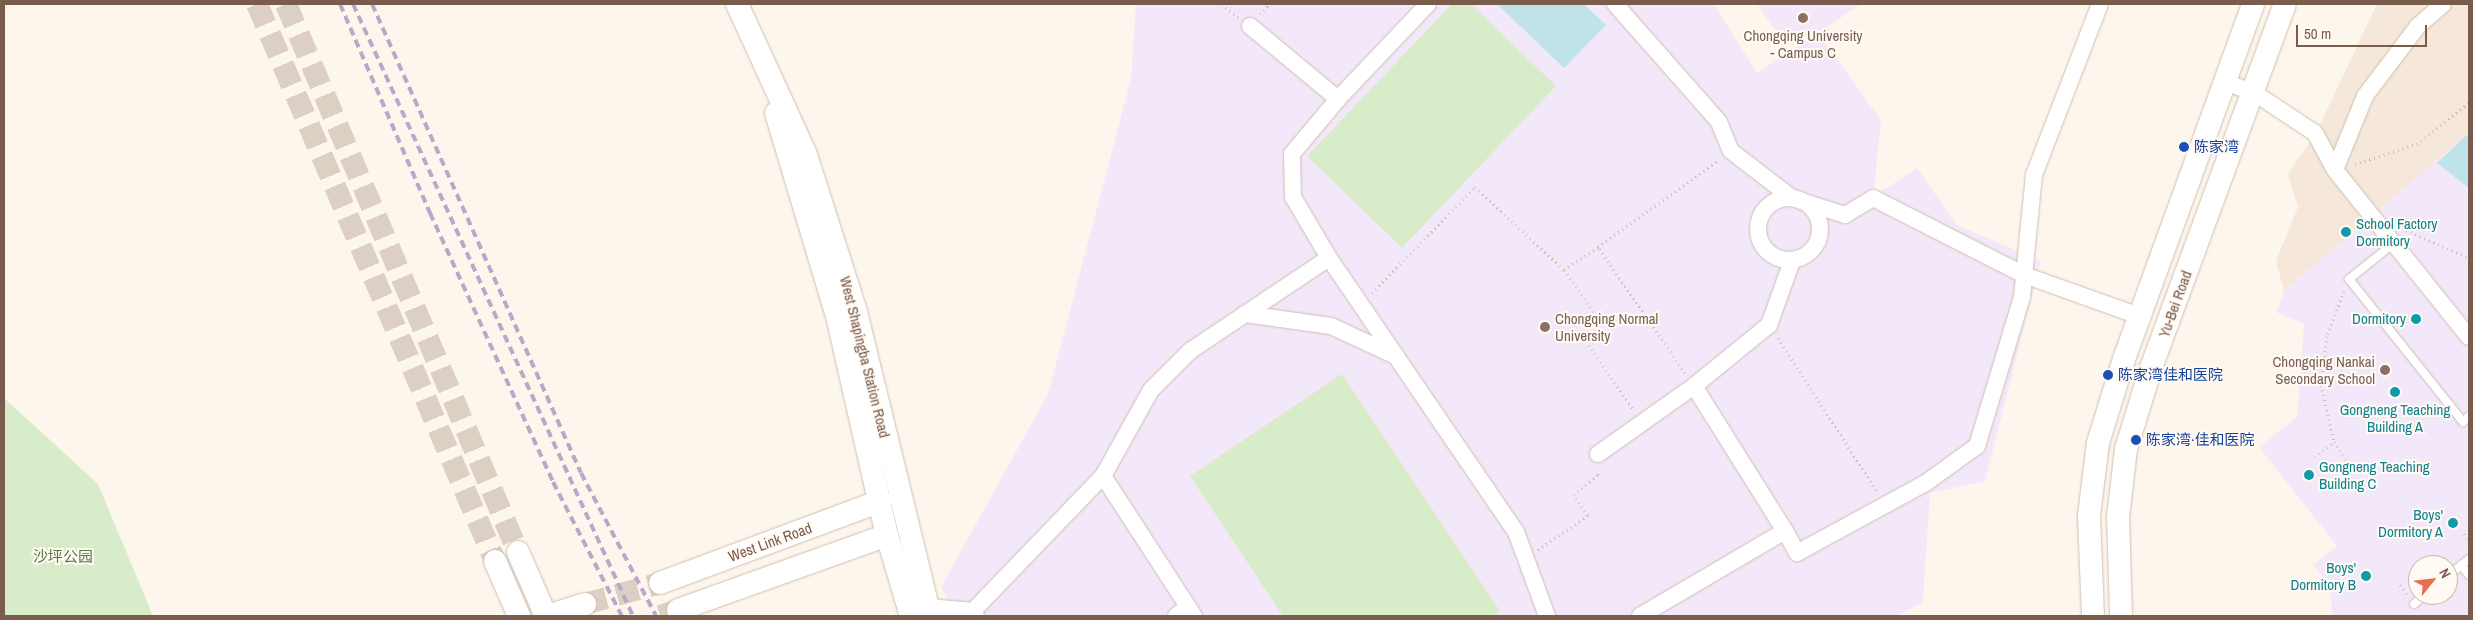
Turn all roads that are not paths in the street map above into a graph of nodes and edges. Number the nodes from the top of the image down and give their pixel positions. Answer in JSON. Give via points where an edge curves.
{"nodes":[{"id":1,"x":737,"y":4,"type":"edge"},
{"id":2,"x":1428,"y":4,"type":"edge"},
{"id":3,"x":1615,"y":4,"type":"edge"},
{"id":4,"x":2100,"y":4,"type":"edge"},
{"id":5,"x":2253,"y":4,"type":"edge"},
{"id":6,"x":2285,"y":4,"type":"edge"},
{"id":7,"x":2443,"y":4,"type":"edge"},
{"id":8,"x":1250,"y":26,"type":"dead end"},
{"id":9,"x":760,"y":48,"type":"junction"},
{"id":10,"x":2224,"y":82,"type":"junction"},
{"id":11,"x":2253,"y":92,"type":"junction"},
{"id":12,"x":1338,"y":100,"type":"junction"},
{"id":13,"x":2335,"y":170,"type":"junction"},
{"id":14,"x":1792,"y":198,"type":"junction"},
{"id":15,"x":2394,"y":243,"type":"junction"},
{"id":16,"x":1329,"y":258,"type":"junction"},
{"id":17,"x":1792,"y":260,"type":"junction"},
{"id":18,"x":2024,"y":275,"type":"junction"},
{"id":19,"x":1245,"y":314,"type":"junction"},
{"id":20,"x":2139,"y":316,"type":"junction"},
{"id":21,"x":2469,"y":338,"type":"edge"},
{"id":22,"x":1396,"y":356,"type":"junction"},
{"id":23,"x":1694,"y":386,"type":"junction"},
{"id":24,"x":2469,"y":416,"type":"edge"},
{"id":25,"x":1598,"y":454,"type":"road end"},
{"id":26,"x":1102,"y":476,"type":"junction"},
{"id":27,"x":880,"y":501,"type":"junction"},
{"id":28,"x":1785,"y":531,"type":"junction"},
{"id":29,"x":888,"y":535,"type":"junction"},
{"id":30,"x":518,"y":552,"type":"tunnel mouth"},
{"id":31,"x":2469,"y":558,"type":"edge"},
{"id":32,"x":494,"y":561,"type":"tunnel mouth"},
{"id":33,"x":2461,"y":565,"type":"junction"},
{"id":34,"x":2458,"y":568,"type":"edge"},
{"id":35,"x":2469,"y":575,"type":"edge"},
{"id":36,"x":1693,"y":582,"type":"junction"},
{"id":37,"x":660,"y":583,"type":"tunnel mouth"},
{"id":38,"x":585,"y":604,"type":"tunnel mouth"},
{"id":39,"x":678,"y":610,"type":"tunnel mouth"},
{"id":40,"x":923,"y":613,"type":"edge"},
{"id":41,"x":1186,"y":613,"type":"edge"},
{"id":42,"x":975,"y":614,"type":"edge"},
{"id":43,"x":519,"y":616,"type":"edge"},
{"id":44,"x":547,"y":616,"type":"edge"},
{"id":45,"x":1547,"y":616,"type":"edge"},
{"id":46,"x":1640,"y":616,"type":"edge"},
{"id":47,"x":1655,"y":616,"type":"edge"},
{"id":48,"x":2093,"y":616,"type":"edge"},
{"id":49,"x":2121,"y":616,"type":"edge"}],
"edges":[{"from":1,"to":9,"type":"main road","name":"West Shapingba Station Road"},
{"from":2,"to":12,"type":"street"},
{"from":3,"to":14,"type":"street","via":[[1720,122],[1730,151]]},
{"from":4,"to":18,"type":"street","via":[[2034,175]]},
{"from":5,"to":10,"type":"main road","name":"Yu-Bei Road"},
{"from":6,"to":11,"type":"main road","name":"Yu-Bei Road"},
{"from":7,"to":13,"type":"street","via":[[2418,26],[2365,96]]},
{"from":8,"to":12,"type":"street"},
{"from":9,"to":27,"type":"main road","name":"West Shapingba Station Road","via":[[787,158],[838,320]]},
{"from":9,"to":40,"type":"main road","name":"West Shapingba Station Road","via":[[806,155],[856,312]]},
{"from":10,"to":11,"type":"street"},
{"from":10,"to":20,"type":"main road","name":"Yu-Bei Road"},
{"from":11,"to":13,"type":"street","via":[[2316,133]]},
{"from":11,"to":49,"type":"main road","name":"Yu-Bei Road","via":[[2151,368],[2126,449],[2118,517]]},
{"from":12,"to":16,"type":"street","via":[[1292,154],[1293,197]]},
{"from":13,"to":15,"type":"street"},
{"from":14,"to":17,"type":"street","via":[[1809,205],[1816,213],[1820,234],[1811,252]]},
{"from":14,"to":17,"type":"street","via":[[1773,202],[1760,218],[1758,228],[1764,248],[1781,260]]},
{"from":14,"to":18,"type":"street","via":[[1844,215],[1873,198]]},
{"from":15,"to":21,"type":"street"},
{"from":15,"to":24,"type":"lane","via":[[2349,279],[2463,422]]},
{"from":16,"to":19,"type":"street"},
{"from":16,"to":22,"type":"street"},
{"from":17,"to":23,"type":"street","via":[[1769,325]]},
{"from":18,"to":20,"type":"street"},
{"from":18,"to":28,"type":"street","via":[[2022,297],[1978,446],[1927,482],[1797,553]]},
{"from":19,"to":22,"type":"street","via":[[1331,326]]},
{"from":19,"to":26,"type":"street","via":[[1190,351],[1151,390]]},
{"from":20,"to":48,"type":"main road","name":"Yu-Bei Road","via":[[2098,443],[2089,516]]},
{"from":22,"to":45,"type":"street","via":[[1516,532]]},
{"from":23,"to":25,"type":"street"},
{"from":23,"to":28,"type":"street"},
{"from":26,"to":41,"type":"street"},
{"from":26,"to":42,"type":"street"},
{"from":27,"to":29,"type":"main road","name":"West Shapingba Station Road"},
{"from":27,"to":37,"type":"main road","name":"West Link Road"},
{"from":28,"to":36,"type":"street"},
{"from":29,"to":39,"type":"main road"},
{"from":29,"to":40,"type":"main road","name":"West Shapingba Station Road"},
{"from":30,"to":44,"type":"main road"},
{"from":31,"to":33,"type":"lane"},
{"from":32,"to":43,"type":"main road"},
{"from":33,"to":34,"type":"lane"},
{"from":33,"to":35,"type":"lane"},
{"from":36,"to":46,"type":"street"},
{"from":36,"to":47,"type":"street"},
{"from":38,"to":44,"type":"main road"},
{"from":40,"to":42,"type":"street"}]}
